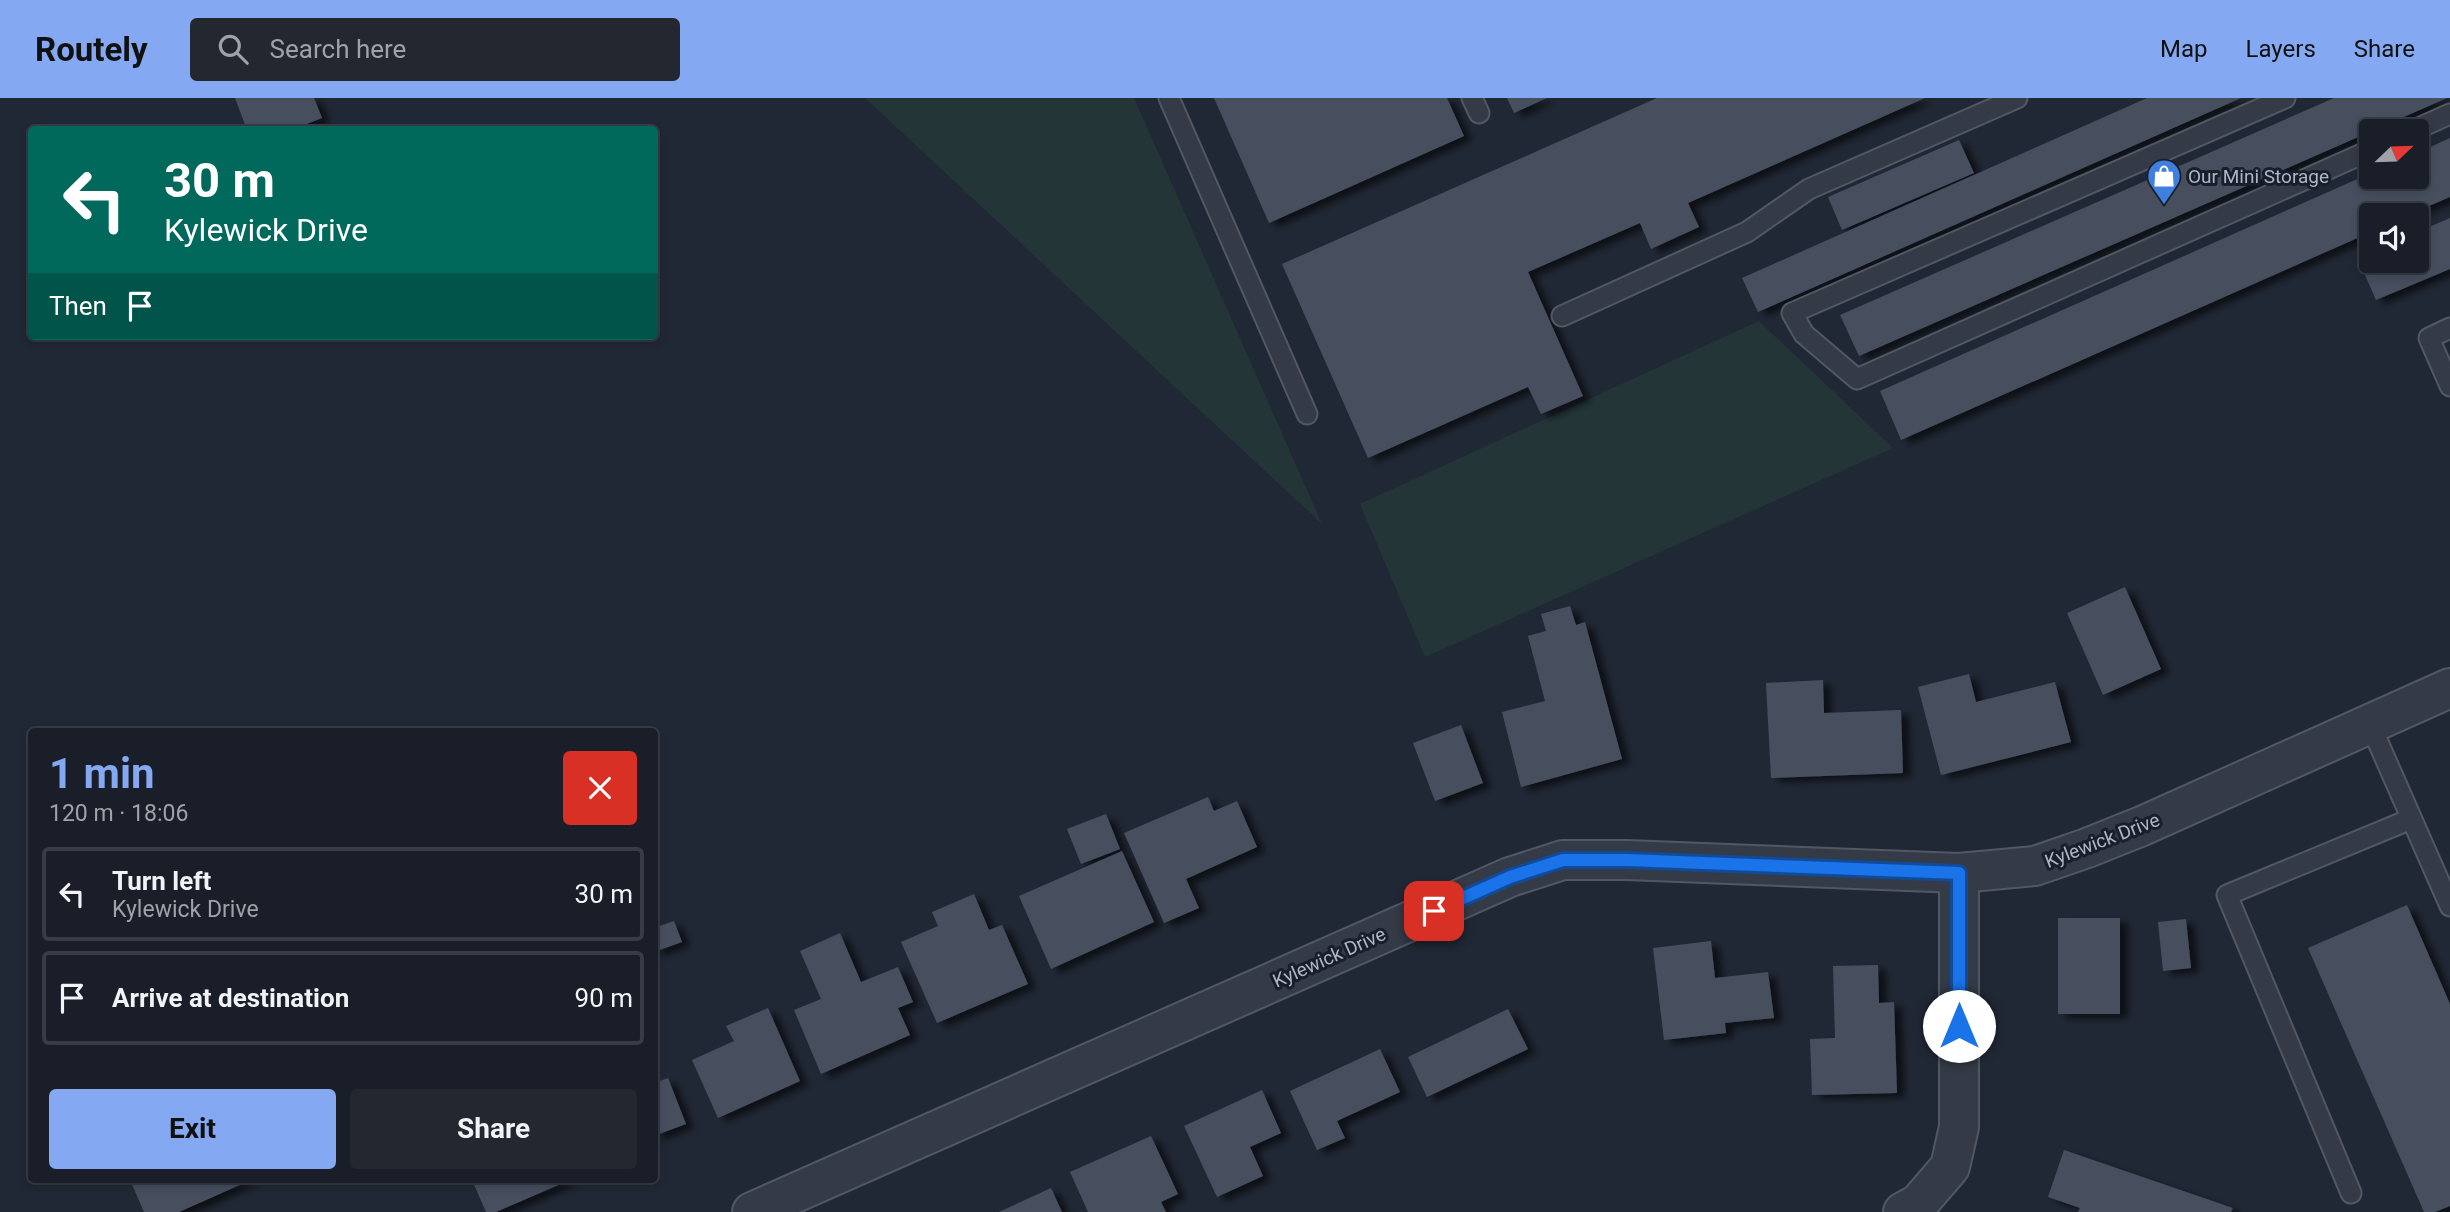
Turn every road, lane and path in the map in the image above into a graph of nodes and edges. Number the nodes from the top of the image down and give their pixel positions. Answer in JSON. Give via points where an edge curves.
{"nodes":[{"id":1,"x":1169,"y":98,"type":"edge"},
{"id":2,"x":2017,"y":98,"type":"edge"},
{"id":3,"x":2286,"y":98,"type":"edge"},
{"id":4,"x":1986,"y":104,"type":"edge"},
{"id":5,"x":2450,"y":114,"type":"edge"},
{"id":6,"x":2429,"y":123,"type":"edge"},
{"id":7,"x":2359,"y":155,"type":"edge"},
{"id":8,"x":1562,"y":316,"type":"dead end"},
{"id":9,"x":2450,"y":328,"type":"edge"},
{"id":10,"x":2450,"y":386,"type":"edge"},
{"id":11,"x":1307,"y":414,"type":"dead end"},
{"id":12,"x":2450,"y":688,"type":"edge"},
{"id":13,"x":2370,"y":724,"type":"junction"},
{"id":14,"x":2412,"y":819,"type":"junction"},
{"id":15,"x":1959,"y":873,"type":"junction"},
{"id":16,"x":2450,"y":906,"type":"edge"},
{"id":17,"x":2351,"y":1193,"type":"dead end"},
{"id":18,"x":752,"y":1212,"type":"edge"},
{"id":19,"x":1903,"y":1212,"type":"edge"}],
"edges":[{"from":1,"to":11,"type":"lane"},
{"from":2,"to":4,"type":"lane"},
{"from":3,"to":7,"type":"lane","via":[[1792,313],[1804,334],[1857,379]]},
{"from":4,"to":8,"type":"lane","via":[[1809,189],[1747,232]]},
{"from":5,"to":6,"type":"lane"},
{"from":9,"to":10,"type":"lane","via":[[2429,338]]},
{"from":12,"to":13,"type":"street","name":"Kylewick Drive"},
{"from":13,"to":14,"type":"lane"},
{"from":13,"to":15,"type":"street","name":"Kylewick Drive","via":[[2087,849],[2035,866]]},
{"from":14,"to":16,"type":"lane"},
{"from":14,"to":17,"type":"lane","via":[[2227,895]]},
{"from":15,"to":18,"type":"street","name":"Kylewick Drive","via":[[1563,860],[1510,877]]},
{"from":15,"to":19,"type":"street","via":[[1959,1128],[1950,1167],[1919,1203]]}]}
